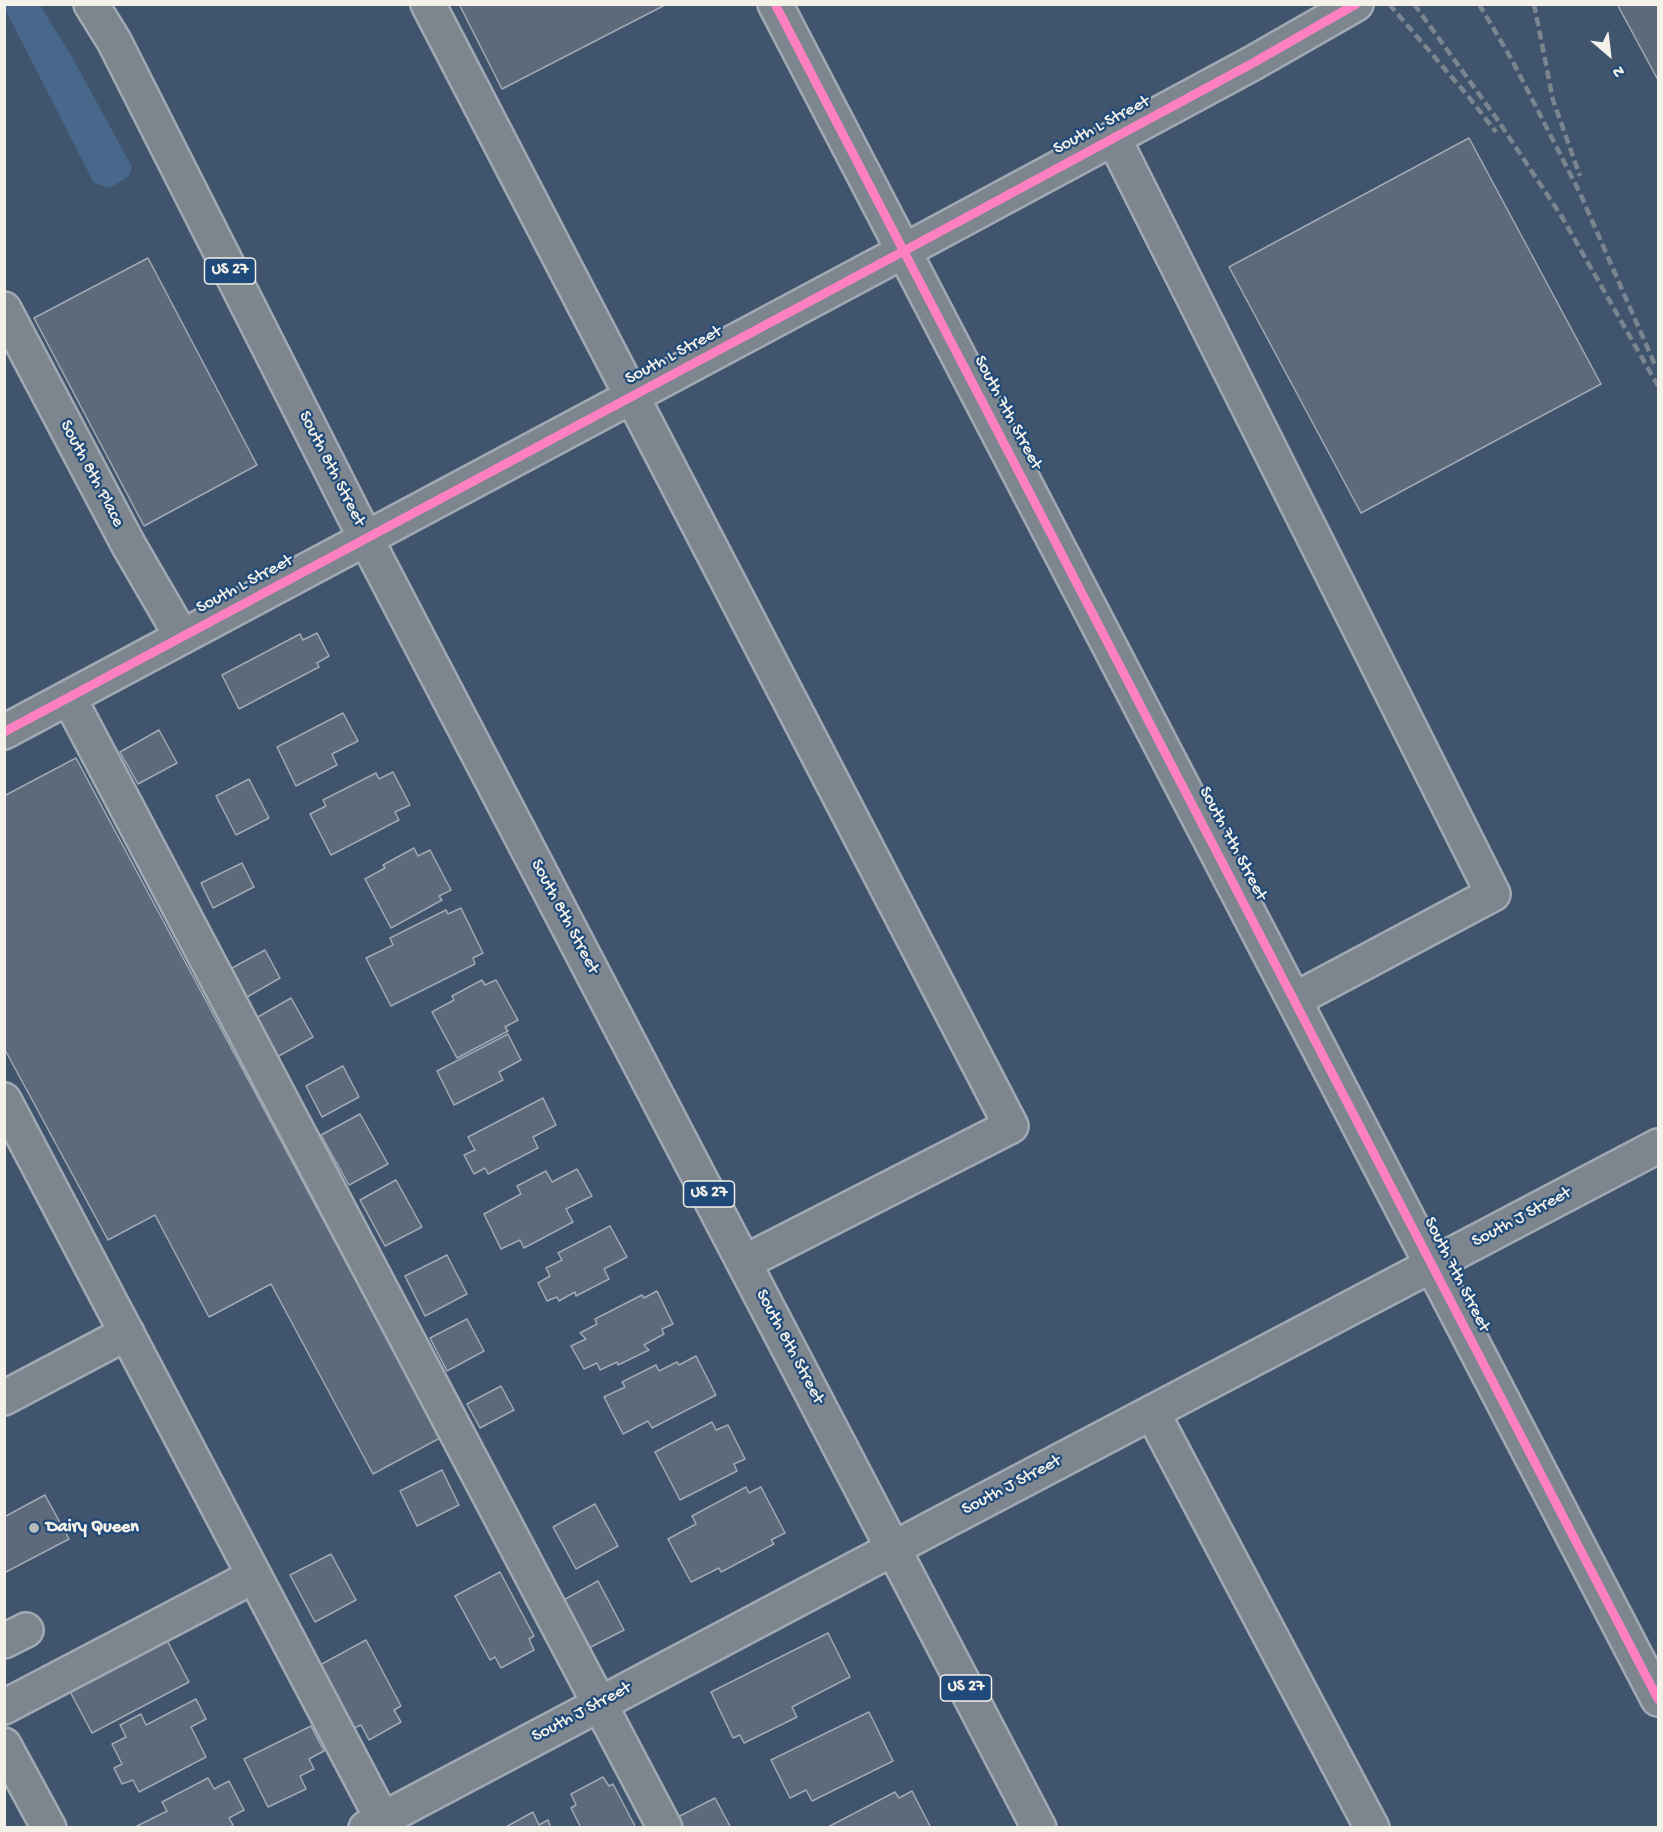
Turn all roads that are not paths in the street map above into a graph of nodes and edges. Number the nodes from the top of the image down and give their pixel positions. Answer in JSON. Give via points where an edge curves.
{"nodes":[{"id":1,"x":91,"y":4,"type":"edge"},
{"id":2,"x":428,"y":4,"type":"edge"},
{"id":3,"x":775,"y":4,"type":"edge"},
{"id":4,"x":1356,"y":4,"type":"edge"},
{"id":5,"x":1114,"y":138,"type":"junction"},
{"id":6,"x":904,"y":251,"type":"junction"},
{"id":7,"x":4,"y":309,"type":"edge"},
{"id":8,"x":633,"y":396,"type":"junction"},
{"id":9,"x":366,"y":539,"type":"junction"},
{"id":10,"x":182,"y":637,"type":"junction"},
{"id":11,"x":69,"y":698,"type":"junction"},
{"id":12,"x":4,"y":732,"type":"edge"},
{"id":13,"x":1294,"y":1000,"type":"junction"},
{"id":14,"x":4,"y":1100,"type":"edge"},
{"id":15,"x":1659,"y":1146,"type":"edge"},
{"id":16,"x":745,"y":1262,"type":"junction"},
{"id":17,"x":1432,"y":1264,"type":"junction"},
{"id":18,"x":127,"y":1333,"type":"junction"},
{"id":19,"x":4,"y":1398,"type":"edge"},
{"id":20,"x":1152,"y":1412,"type":"junction"},
{"id":21,"x":894,"y":1548,"type":"junction"},
{"id":22,"x":254,"y":1576,"type":"junction"},
{"id":23,"x":1659,"y":1699,"type":"edge"},
{"id":24,"x":601,"y":1703,"type":"junction"},
{"id":25,"x":4,"y":1707,"type":"edge"},
{"id":26,"x":4,"y":1745,"type":"edge"},
{"id":27,"x":379,"y":1825,"type":"edge"},
{"id":28,"x":49,"y":1827,"type":"edge"},
{"id":29,"x":665,"y":1827,"type":"edge"},
{"id":30,"x":1039,"y":1827,"type":"edge"},
{"id":31,"x":1372,"y":1827,"type":"edge"}],
"edges":[{"from":1,"to":9,"type":"main road","name":"South 8th Street","number":"US 27","via":[[114,41]]},
{"from":2,"to":8,"type":"main road"},
{"from":3,"to":6,"type":"main road","name":"South 7th Street"},
{"from":4,"to":5,"type":"main road","name":"South L Street"},
{"from":5,"to":6,"type":"main road","name":"South L Street"},
{"from":5,"to":13,"type":"main road","via":[[1493,894]]},
{"from":6,"to":8,"type":"main road","name":"South L Street"},
{"from":6,"to":13,"type":"main road","name":"South 7th Street"},
{"from":7,"to":10,"type":"main road","name":"South 8th Place","via":[[128,544]]},
{"from":8,"to":9,"type":"main road","name":"South L Street"},
{"from":8,"to":16,"type":"main road","via":[[1011,1126]]},
{"from":9,"to":10,"type":"main road","name":"South L Street"},
{"from":9,"to":16,"type":"main road","name":"South 8th Street","number":"US 27"},
{"from":10,"to":11,"type":"main road","name":"South L Street"},
{"from":11,"to":12,"type":"main road","name":"South L Street"},
{"from":11,"to":24,"type":"main road"},
{"from":13,"to":17,"type":"main road","name":"South 7th Street"},
{"from":14,"to":18,"type":"main road"},
{"from":15,"to":17,"type":"main road","name":"South J Street"},
{"from":16,"to":21,"type":"main road","name":"South 8th Street","number":"US 27"},
{"from":17,"to":20,"type":"main road","name":"South J Street"},
{"from":17,"to":23,"type":"main road","name":"South 7th Street"},
{"from":18,"to":19,"type":"main road"},
{"from":18,"to":22,"type":"main road"},
{"from":20,"to":21,"type":"main road","name":"South J Street"},
{"from":20,"to":31,"type":"main road"},
{"from":21,"to":24,"type":"main road","name":"South J Street"},
{"from":21,"to":30,"type":"main road","name":"South 8th Street","number":"US 27"},
{"from":22,"to":25,"type":"main road"},
{"from":22,"to":27,"type":"main road"},
{"from":24,"to":27,"type":"main road","name":"South J Street"},
{"from":24,"to":29,"type":"main road"},
{"from":26,"to":28,"type":"main road"}]}
